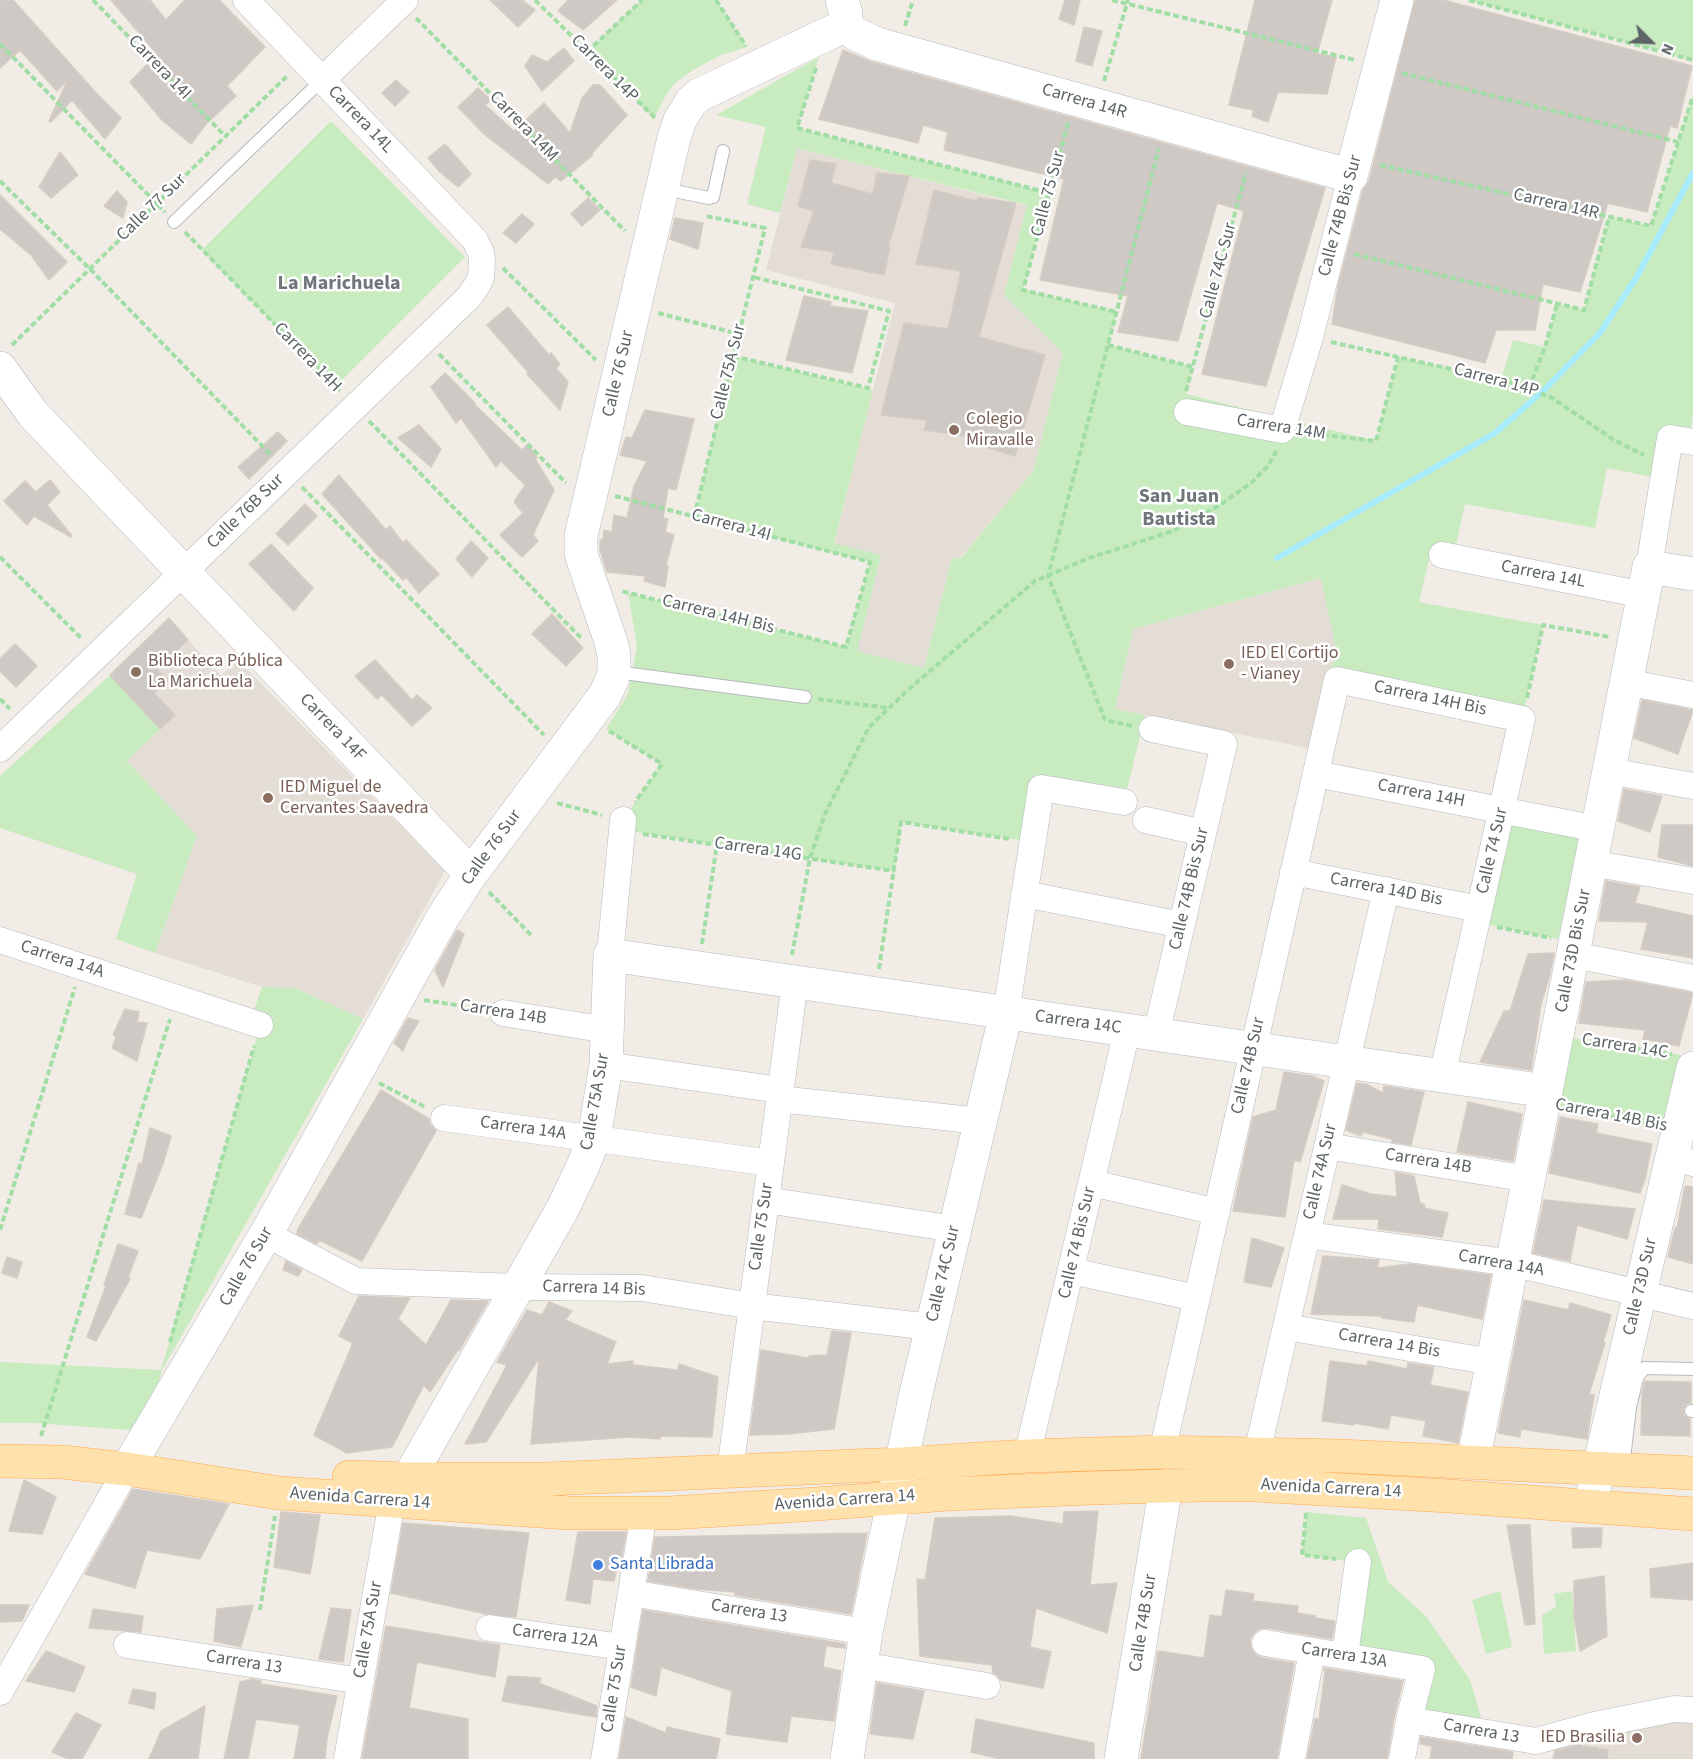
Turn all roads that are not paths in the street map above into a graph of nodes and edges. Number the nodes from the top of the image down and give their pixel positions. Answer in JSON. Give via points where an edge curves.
{"nodes":[{"id":1,"x":246,"y":0,"type":"edge"},
{"id":2,"x":1398,"y":0,"type":"edge"},
{"id":3,"x":404,"y":2,"type":"edge"},
{"id":4,"x":838,"y":20,"type":"edge"},
{"id":5,"x":322,"y":80,"type":"junction"},
{"id":6,"x":723,"y":151,"type":"dead end"},
{"id":7,"x":1354,"y":168,"type":"junction"},
{"id":8,"x":662,"y":189,"type":"junction"},
{"id":9,"x":174,"y":222,"type":"road end"},
{"id":10,"x":492,"y":268,"type":"joint"},
{"id":11,"x":4,"y":358,"type":"edge"},
{"id":12,"x":0,"y":388,"type":"edge"},
{"id":13,"x":1186,"y":403,"type":"road end"},
{"id":14,"x":33,"y":414,"type":"junction"},
{"id":15,"x":1282,"y":430,"type":"joint"},
{"id":16,"x":1683,"y":445,"type":"edge"},
{"id":17,"x":1442,"y":555,"type":"dead end"},
{"id":18,"x":184,"y":573,"type":"junction"},
{"id":19,"x":1693,"y":574,"type":"edge"},
{"id":20,"x":1647,"y":581,"type":"junction"},
{"id":21,"x":614,"y":672,"type":"junction"},
{"id":22,"x":1337,"y":680,"type":"joint"},
{"id":23,"x":1626,"y":682,"type":"junction"},
{"id":24,"x":1693,"y":695,"type":"edge"},
{"id":25,"x":806,"y":697,"type":"road end"},
{"id":26,"x":1522,"y":719,"type":"joint"},
{"id":27,"x":1152,"y":729,"type":"road end"},
{"id":28,"x":0,"y":748,"type":"edge"},
{"id":29,"x":1609,"y":771,"type":"junction"},
{"id":30,"x":1316,"y":774,"type":"junction"},
{"id":31,"x":1693,"y":786,"type":"edge"},
{"id":32,"x":1124,"y":802,"type":"dead end"},
{"id":33,"x":1502,"y":810,"type":"junction"},
{"id":34,"x":1146,"y":820,"type":"dead end"},
{"id":35,"x":622,"y":825,"type":"road end"},
{"id":36,"x":1598,"y":829,"type":"junction"},
{"id":37,"x":1203,"y":833,"type":"junction"},
{"id":38,"x":1591,"y":863,"type":"junction"},
{"id":39,"x":1293,"y":872,"type":"junction"},
{"id":40,"x":471,"y":874,"type":"junction"},
{"id":41,"x":1693,"y":881,"type":"edge"},
{"id":42,"x":1386,"y":890,"type":"junction"},
{"id":43,"x":1024,"y":894,"type":"junction"},
{"id":44,"x":1478,"y":916,"type":"junction"},
{"id":45,"x":1182,"y":925,"type":"junction"},
{"id":46,"x":0,"y":940,"type":"edge"},
{"id":47,"x":1574,"y":949,"type":"junction"},
{"id":48,"x":610,"y":955,"type":"junction"},
{"id":49,"x":1693,"y":978,"type":"edge"},
{"id":50,"x":791,"y":982,"type":"junction"},
{"id":51,"x":503,"y":1013,"type":"road end"},
{"id":52,"x":1006,"y":1013,"type":"junction"},
{"id":53,"x":260,"y":1025,"type":"road end"},
{"id":54,"x":607,"y":1030,"type":"junction"},
{"id":55,"x":1142,"y":1033,"type":"junction"},
{"id":56,"x":1253,"y":1049,"type":"junction"},
{"id":57,"x":1687,"y":1061,"type":"edge"},
{"id":58,"x":1346,"y":1062,"type":"junction"},
{"id":59,"x":606,"y":1065,"type":"junction"},
{"id":60,"x":1442,"y":1076,"type":"junction"},
{"id":61,"x":780,"y":1095,"type":"junction"},
{"id":62,"x":1545,"y":1097,"type":"junction"},
{"id":63,"x":444,"y":1118,"type":"road end"},
{"id":64,"x":980,"y":1121,"type":"junction"},
{"id":65,"x":594,"y":1138,"type":"junction"},
{"id":66,"x":1327,"y":1146,"type":"junction"},
{"id":67,"x":1681,"y":1150,"type":"edge"},
{"id":68,"x":771,"y":1163,"type":"junction"},
{"id":69,"x":1528,"y":1179,"type":"junction"},
{"id":70,"x":1092,"y":1183,"type":"junction"},
{"id":71,"x":766,"y":1200,"type":"junction"},
{"id":72,"x":1216,"y":1212,"type":"junction"},
{"id":73,"x":954,"y":1229,"type":"junction"},
{"id":74,"x":266,"y":1234,"type":"junction"},
{"id":75,"x":1307,"y":1235,"type":"junction"},
{"id":76,"x":1512,"y":1263,"type":"junction"},
{"id":77,"x":1071,"y":1271,"type":"junction"},
{"id":78,"x":517,"y":1287,"type":"junction"},
{"id":79,"x":1640,"y":1294,"type":"junction"},
{"id":80,"x":1197,"y":1298,"type":"junction"},
{"id":81,"x":752,"y":1306,"type":"junction"},
{"id":82,"x":1693,"y":1306,"type":"edge"},
{"id":83,"x":932,"y":1327,"type":"junction"},
{"id":84,"x":1286,"y":1327,"type":"junction"},
{"id":85,"x":1492,"y":1362,"type":"junction"},
{"id":86,"x":1693,"y":1369,"type":"edge"},
{"id":87,"x":1628,"y":1407,"type":"junction"},
{"id":88,"x":0,"y":1444,"type":"edge"},
{"id":89,"x":1162,"y":1452,"type":"junction"},
{"id":90,"x":1257,"y":1453,"type":"junction"},
{"id":91,"x":1027,"y":1456,"type":"junction"},
{"id":92,"x":0,"y":1461,"type":"edge"},
{"id":93,"x":132,"y":1461,"type":"junction"},
{"id":94,"x":1473,"y":1462,"type":"junction"},
{"id":95,"x":901,"y":1464,"type":"junction"},
{"id":96,"x":1611,"y":1469,"type":"junction"},
{"id":97,"x":730,"y":1471,"type":"junction"},
{"id":98,"x":1693,"y":1473,"type":"edge"},
{"id":99,"x":1166,"y":1486,"type":"junction"},
{"id":100,"x":400,"y":1490,"type":"junction"},
{"id":101,"x":894,"y":1498,"type":"junction"},
{"id":102,"x":1590,"y":1506,"type":"junction"},
{"id":103,"x":644,"y":1513,"type":"junction"},
{"id":104,"x":1693,"y":1514,"type":"edge"},
{"id":105,"x":1358,"y":1562,"type":"road end"},
{"id":106,"x":631,"y":1593,"type":"junction"},
{"id":107,"x":489,"y":1628,"type":"dead end"},
{"id":108,"x":866,"y":1632,"type":"junction"},
{"id":109,"x":1265,"y":1643,"type":"dead end"},
{"id":110,"x":126,"y":1645,"type":"dead end"},
{"id":111,"x":622,"y":1647,"type":"junction"},
{"id":112,"x":1312,"y":1651,"type":"junction"},
{"id":113,"x":1345,"y":1656,"type":"junction"},
{"id":114,"x":861,"y":1665,"type":"junction"},
{"id":115,"x":361,"y":1681,"type":"junction"},
{"id":116,"x":987,"y":1686,"type":"dead end"},
{"id":117,"x":0,"y":1692,"type":"edge"},
{"id":118,"x":1693,"y":1710,"type":"edge"},
{"id":119,"x":1409,"y":1720,"type":"junction"},
{"id":120,"x":1534,"y":1750,"type":"edge"},
{"id":121,"x":347,"y":1759,"type":"edge"},
{"id":122,"x":604,"y":1759,"type":"edge"},
{"id":123,"x":847,"y":1759,"type":"edge"},
{"id":124,"x":1121,"y":1759,"type":"edge"},
{"id":125,"x":1292,"y":1759,"type":"edge"},
{"id":126,"x":1402,"y":1759,"type":"edge"}],
"edges":[{"from":1,"to":5,"type":"street","name":"Carrera 14L"},
{"from":2,"to":7,"type":"street","name":"Calle 74B Bis Sur"},
{"from":3,"to":5,"type":"street"},
{"from":4,"to":7,"type":"street","name":"Carrera 14R","via":[[877,44],[1252,149]]},
{"from":4,"to":8,"type":"street","name":"Calle 76 Sur","via":[[699,95],[685,111],[674,138]]},
{"from":5,"to":9,"type":"lane"},
{"from":5,"to":10,"type":"street","name":"Carrera 14L","via":[[475,240]]},
{"from":6,"to":8,"type":"lane","via":[[713,196]]},
{"from":7,"to":15,"type":"street","name":"Calle 74B Bis Sur"},
{"from":8,"to":21,"type":"street","name":"Calle 76 Sur","via":[[581,536],[581,553],[611,642]]},
{"from":10,"to":18,"type":"street","name":"Calle 76B Sur","via":[[469,297]]},
{"from":11,"to":14,"type":"street","name":"Carrera 14F"},
{"from":12,"to":14,"type":"street","name":"Carrera 14F"},
{"from":13,"to":15,"type":"street","name":"Carrera 14M"},
{"from":14,"to":18,"type":"street","name":"Carrera 14F"},
{"from":16,"to":20,"type":"street","name":"Calle 73D Bis Sur"},
{"from":17,"to":20,"type":"street","name":"Carrera 14L"},
{"from":18,"to":28,"type":"street","name":"Calle 76B Sur"},
{"from":18,"to":40,"type":"street","name":"Carrera 14F"},
{"from":19,"to":20,"type":"street","name":"Carrera 14L"},
{"from":20,"to":23,"type":"street","name":"Calle 73D Bis Sur"},
{"from":21,"to":25,"type":"lane"},
{"from":21,"to":40,"type":"street","name":"Calle 76 Sur","via":[[605,695]]},
{"from":22,"to":26,"type":"street","name":"Carrera 14H Bis"},
{"from":22,"to":30,"type":"street","name":"Calle 74B Sur"},
{"from":23,"to":24,"type":"street"},
{"from":23,"to":29,"type":"street","name":"Calle 73D Bis Sur"},
{"from":26,"to":33,"type":"street","name":"Calle 74 Sur"},
{"from":27,"to":37,"type":"street","name":"Calle 74B Bis Sur","via":[[1224,744]]},
{"from":29,"to":31,"type":"street"},
{"from":29,"to":36,"type":"street","name":"Calle 73D Bis Sur"},
{"from":30,"to":33,"type":"street","name":"Carrera 14H"},
{"from":30,"to":39,"type":"street","name":"Calle 74B Sur"},
{"from":32,"to":43,"type":"street","name":"Calle 74C Sur","via":[[1041,788]]},
{"from":33,"to":36,"type":"street","name":"Carrera 14H"},
{"from":33,"to":44,"type":"street","name":"Calle 74 Sur"},
{"from":34,"to":37,"type":"street"},
{"from":35,"to":48,"type":"street","name":"Calle 75A Sur"},
{"from":36,"to":38,"type":"street","name":"Calle 73D Bis Sur"},
{"from":37,"to":45,"type":"street","name":"Calle 74B Bis Sur"},
{"from":38,"to":41,"type":"street"},
{"from":38,"to":47,"type":"street","name":"Calle 73D Bis Sur"},
{"from":39,"to":42,"type":"street","name":"Carrera 14D Bis"},
{"from":39,"to":56,"type":"street","name":"Calle 74B Sur"},
{"from":40,"to":74,"type":"street","name":"Calle 76 Sur"},
{"from":42,"to":44,"type":"street","name":"Carrera 14D Bis"},
{"from":42,"to":58,"type":"street","name":"Calle 74A Sur"},
{"from":43,"to":45,"type":"street"},
{"from":43,"to":52,"type":"street","name":"Calle 74C Sur"},
{"from":44,"to":60,"type":"street","name":"Calle 74 Sur"},
{"from":45,"to":55,"type":"street","name":"Calle 74B Bis Sur"},
{"from":46,"to":53,"type":"street","name":"Carrera 14A"},
{"from":47,"to":49,"type":"street"},
{"from":47,"to":62,"type":"street","name":"Calle 73D Bis Sur"},
{"from":48,"to":50,"type":"street","name":"Carrera 14C"},
{"from":48,"to":54,"type":"street","name":"Calle 75A Sur"},
{"from":50,"to":52,"type":"street","name":"Carrera 14C"},
{"from":50,"to":61,"type":"street","name":"Calle 75 Sur"},
{"from":51,"to":54,"type":"street","name":"Carrera 14B"},
{"from":52,"to":55,"type":"street","name":"Carrera 14C"},
{"from":52,"to":64,"type":"street","name":"Calle 74C Sur"},
{"from":54,"to":59,"type":"street","name":"Calle 75A Sur"},
{"from":55,"to":56,"type":"street","name":"Carrera 14C"},
{"from":55,"to":70,"type":"street","name":"Calle 74 Bis Sur"},
{"from":56,"to":58,"type":"street","name":"Carrera 14C"},
{"from":56,"to":72,"type":"street","name":"Calle 74B Sur"},
{"from":57,"to":67,"type":"street","name":"Calle 73D Sur"},
{"from":58,"to":60,"type":"street","name":"Carrera 14C"},
{"from":58,"to":66,"type":"street","name":"Calle 74A Sur"},
{"from":59,"to":61,"type":"street"},
{"from":59,"to":65,"type":"street","name":"Calle 75A Sur"},
{"from":60,"to":62,"type":"street","name":"Carrera 14C"},
{"from":61,"to":64,"type":"street"},
{"from":61,"to":68,"type":"street","name":"Calle 75 Sur"},
{"from":62,"to":69,"type":"street","name":"Calle 73D Bis Sur"},
{"from":63,"to":65,"type":"street","name":"Carrera 14A"},
{"from":64,"to":73,"type":"street","name":"Calle 74C Sur"},
{"from":65,"to":68,"type":"street","name":"Carrera 14A"},
{"from":65,"to":78,"type":"street","name":"Calle 75A Sur","via":[[562,1210]]},
{"from":66,"to":69,"type":"street","name":"Carrera 14B"},
{"from":66,"to":75,"type":"street","name":"Calle 74A Sur"},
{"from":67,"to":79,"type":"street","name":"Calle 73D Sur"},
{"from":68,"to":71,"type":"street","name":"Calle 75 Sur"},
{"from":69,"to":76,"type":"street","name":"Calle 73D Bis Sur"},
{"from":70,"to":72,"type":"street"},
{"from":70,"to":77,"type":"street","name":"Calle 74 Bis Sur"},
{"from":71,"to":73,"type":"street"},
{"from":71,"to":81,"type":"street","name":"Calle 75 Sur"},
{"from":72,"to":80,"type":"street","name":"Calle 74B Sur"},
{"from":73,"to":83,"type":"street","name":"Calle 74C Sur"},
{"from":74,"to":78,"type":"street","name":"Carrera 14 Bis","via":[[356,1281]]},
{"from":74,"to":93,"type":"street","name":"Calle 76 Sur"},
{"from":75,"to":76,"type":"street","name":"Carrera 14A"},
{"from":75,"to":84,"type":"street","name":"Calle 74A Sur"},
{"from":76,"to":79,"type":"street","name":"Carrera 14A"},
{"from":76,"to":85,"type":"street","name":"Calle 73D Bis Sur"},
{"from":77,"to":80,"type":"street"},
{"from":77,"to":91,"type":"street","name":"Calle 74 Bis Sur"},
{"from":78,"to":81,"type":"street","name":"Carrera 14 Bis","via":[[642,1288]]},
{"from":78,"to":100,"type":"street","name":"Calle 75A Sur"},
{"from":79,"to":82,"type":"street","name":"Carrera 14A"},
{"from":79,"to":87,"type":"street","name":"Calle 73D Sur"},
{"from":80,"to":89,"type":"street","name":"Calle 74B Sur"},
{"from":81,"to":83,"type":"street","name":"Carrera 14 Bis"},
{"from":81,"to":97,"type":"street","name":"Calle 75 Sur"},
{"from":83,"to":95,"type":"street","name":"Calle 74C Sur"},
{"from":84,"to":85,"type":"street","name":"Carrera 14 Bis"},
{"from":84,"to":90,"type":"street","name":"Calle 74A Sur"},
{"from":85,"to":94,"type":"street","name":"Calle 73D Bis Sur"},
{"from":86,"to":87,"type":"lane","via":[[1644,1368],[1636,1378]]},
{"from":87,"to":96,"type":"street","name":"Calle 73D Sur"},
{"from":88,"to":93,"type":"main road","name":"Avenida Carrera 14","via":[[78,1445]]},
{"from":89,"to":90,"type":"main road","name":"Avenida Carrera 14"},
{"from":89,"to":91,"type":"main road","name":"Avenida Carrera 14"},
{"from":90,"to":94,"type":"main road","name":"Avenida Carrera 14"},
{"from":91,"to":95,"type":"main road","name":"Avenida Carrera 14"},
{"from":92,"to":93,"type":"main road","name":"Avenida Carrera 14"},
{"from":93,"to":100,"type":"main road","name":"Avenida Carrera 14","via":[[254,1470]]},
{"from":93,"to":100,"type":"main road","name":"Avenida Carrera 14","via":[[279,1493]]},
{"from":93,"to":117,"type":"street","name":"Calle 76 Sur"},
{"from":94,"to":96,"type":"main road","name":"Avenida Carrera 14"},
{"from":95,"to":97,"type":"main road","name":"Avenida Carrera 14"},
{"from":95,"to":101,"type":"street","name":"Calle 74C Sur"},
{"from":96,"to":98,"type":"main road","name":"Avenida Carrera 14"},
{"from":96,"to":102,"type":"street","name":"Calle 73D Sur"},
{"from":97,"to":100,"type":"main road","name":"Avenida Carrera 14"},
{"from":99,"to":101,"type":"main road","name":"Avenida Carrera 14"},
{"from":99,"to":102,"type":"main road","name":"Avenida Carrera 14","via":[[1254,1485]]},
{"from":99,"to":124,"type":"street","name":"Calle 74B Sur"},
{"from":100,"to":103,"type":"main road","name":"Avenida Carrera 14","via":[[569,1513]]},
{"from":100,"to":115,"type":"street","name":"Calle 75A Sur"},
{"from":101,"to":103,"type":"main road","name":"Avenida Carrera 14"},
{"from":101,"to":108,"type":"street","name":"Calle 74C Sur"},
{"from":102,"to":104,"type":"main road","name":"Avenida Carrera 14"},
{"from":103,"to":106,"type":"street","name":"Calle 75 Sur"},
{"from":105,"to":113,"type":"street"},
{"from":106,"to":108,"type":"street","name":"Carrera 13"},
{"from":106,"to":111,"type":"street","name":"Calle 75 Sur"},
{"from":107,"to":111,"type":"street","name":"Carrera 12A"},
{"from":108,"to":114,"type":"street","name":"Calle 74C Sur"},
{"from":109,"to":112,"type":"street","name":"Carrera 13A"},
{"from":110,"to":115,"type":"street","name":"Carrera 13"},
{"from":111,"to":122,"type":"street","name":"Calle 75 Sur"},
{"from":112,"to":113,"type":"street","name":"Carrera 13A"},
{"from":112,"to":125,"type":"street"},
{"from":113,"to":119,"type":"street","name":"Carrera 13A","via":[[1422,1669]]},
{"from":114,"to":116,"type":"street"},
{"from":114,"to":123,"type":"street","name":"Calle 74C Sur"},
{"from":115,"to":121,"type":"street","name":"Calle 75A Sur"},
{"from":118,"to":120,"type":"street","name":"Carrera 13","via":[[1674,1709],[1594,1725]]},
{"from":119,"to":120,"type":"street","name":"Carrera 13"},
{"from":119,"to":126,"type":"street"}]}
